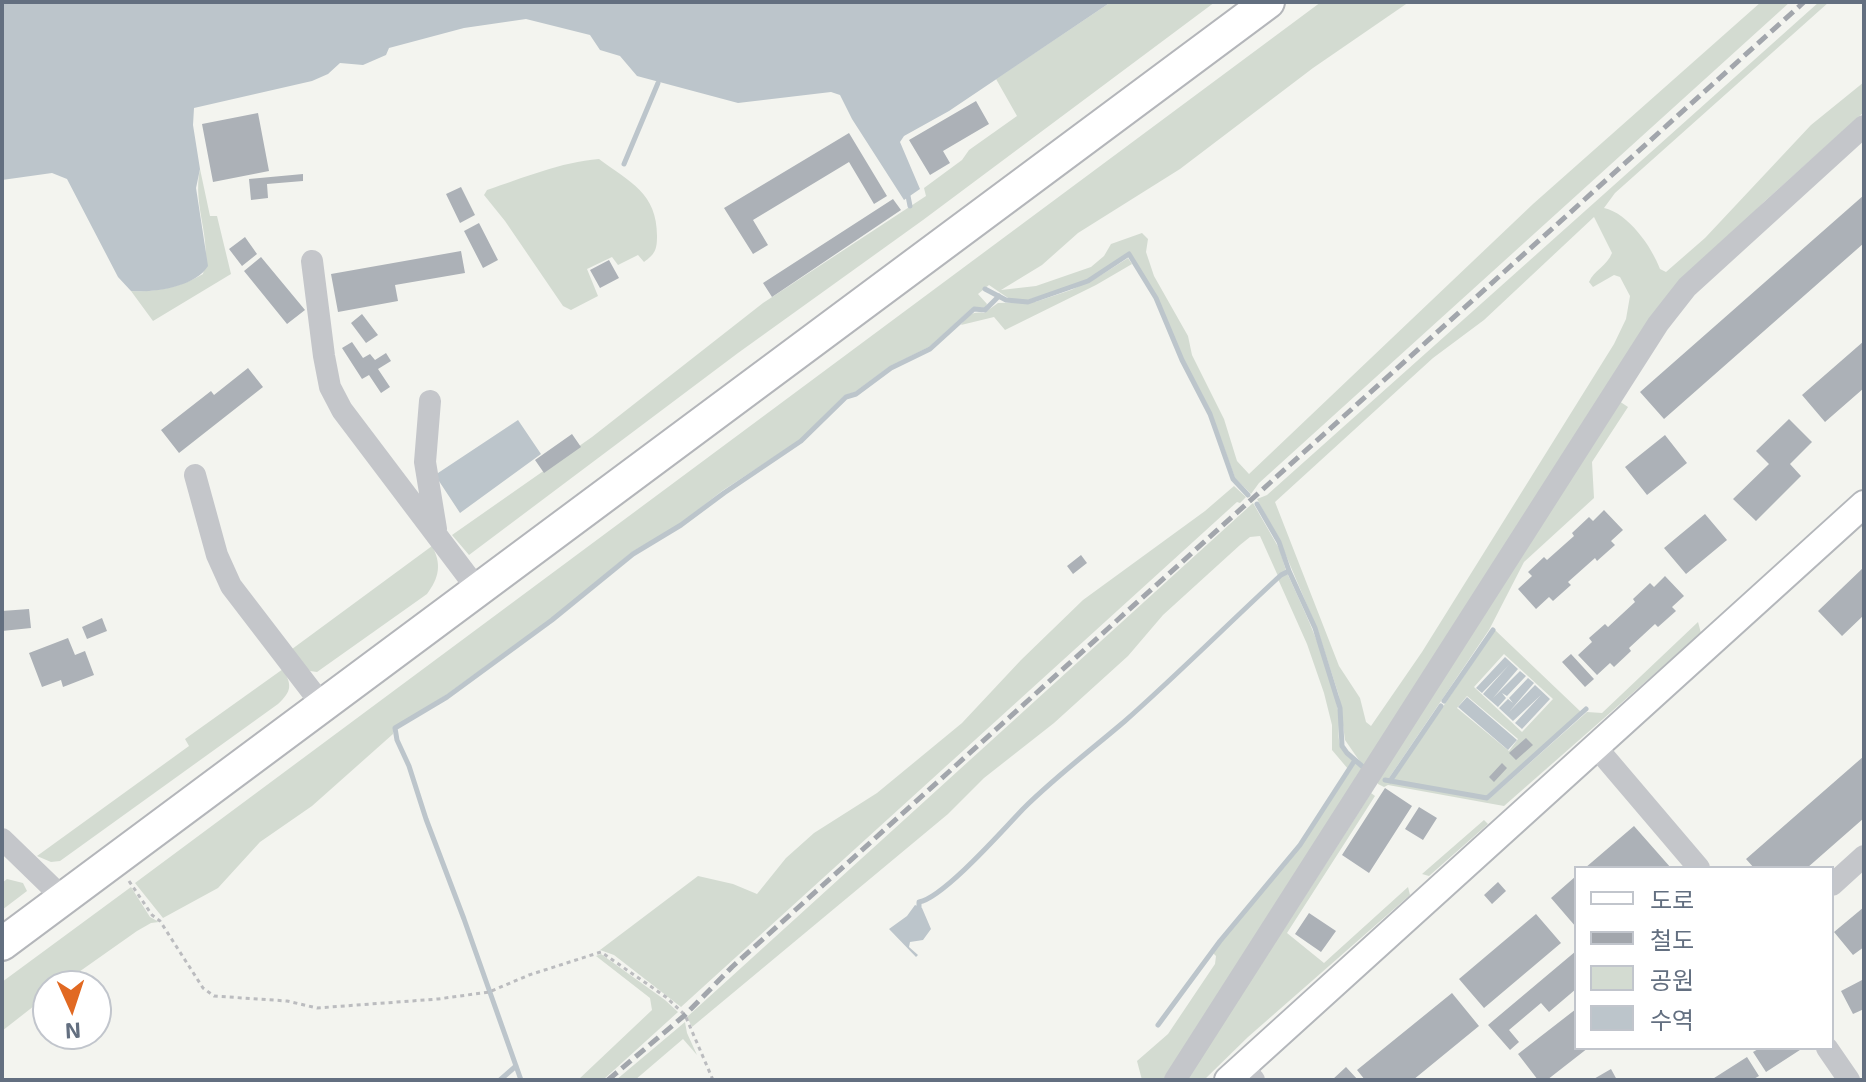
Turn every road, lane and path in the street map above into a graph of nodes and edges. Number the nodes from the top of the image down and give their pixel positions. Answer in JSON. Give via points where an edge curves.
{"nodes":[{"id":1,"x":1268,"y":2,"type":"edge"},
{"id":2,"x":1864,"y":126,"type":"edge"},
{"id":3,"x":312,"y":261,"type":"dead end"},
{"id":4,"x":430,"y":401,"type":"dead end"},
{"id":5,"x":195,"y":475,"type":"dead end"},
{"id":6,"x":1864,"y":504,"type":"edge"},
{"id":7,"x":437,"y":534,"type":"junction"},
{"id":8,"x":478,"y":590,"type":"junction"},
{"id":9,"x":323,"y":706,"type":"junction"},
{"id":10,"x":1596,"y":747,"type":"junction"},
{"id":11,"x":2,"y":839,"type":"edge"},
{"id":12,"x":1864,"y":856,"type":"edge"},
{"id":13,"x":115,"y":861,"type":"junction"},
{"id":14,"x":1697,"y":866,"type":"edge"},
{"id":15,"x":1834,"y":883,"type":"edge"},
{"id":16,"x":64,"y":899,"type":"junction"},
{"id":17,"x":2,"y":944,"type":"edge"},
{"id":18,"x":1828,"y":1050,"type":"edge"},
{"id":19,"x":1241,"y":1076,"type":"edge"},
{"id":20,"x":713,"y":1080,"type":"edge"},
{"id":21,"x":1175,"y":1080,"type":"edge"},
{"id":22,"x":1849,"y":1080,"type":"edge"}],
"edges":[{"from":1,"to":8,"type":"highway"},
{"from":2,"to":21,"type":"street","via":[[1687,287],[1658,324]]},
{"from":3,"to":7,"type":"street","via":[[330,387]]},
{"from":4,"to":7,"type":"street","via":[[425,462]]},
{"from":5,"to":9,"type":"street","via":[[231,586]]},
{"from":6,"to":10,"type":"main road"},
{"from":7,"to":8,"type":"street"},
{"from":8,"to":9,"type":"highway"},
{"from":9,"to":13,"type":"highway"},
{"from":10,"to":14,"type":"street"},
{"from":10,"to":19,"type":"main road"},
{"from":11,"to":16,"type":"street"},
{"from":12,"to":15,"type":"street"},
{"from":13,"to":16,"type":"highway"},
{"from":13,"to":20,"type":"path","via":[[203,988],[214,996],[317,1008],[438,999],[489,992],[601,952],[685,1015]]},
{"from":16,"to":17,"type":"highway"},
{"from":18,"to":22,"type":"street"}]}
